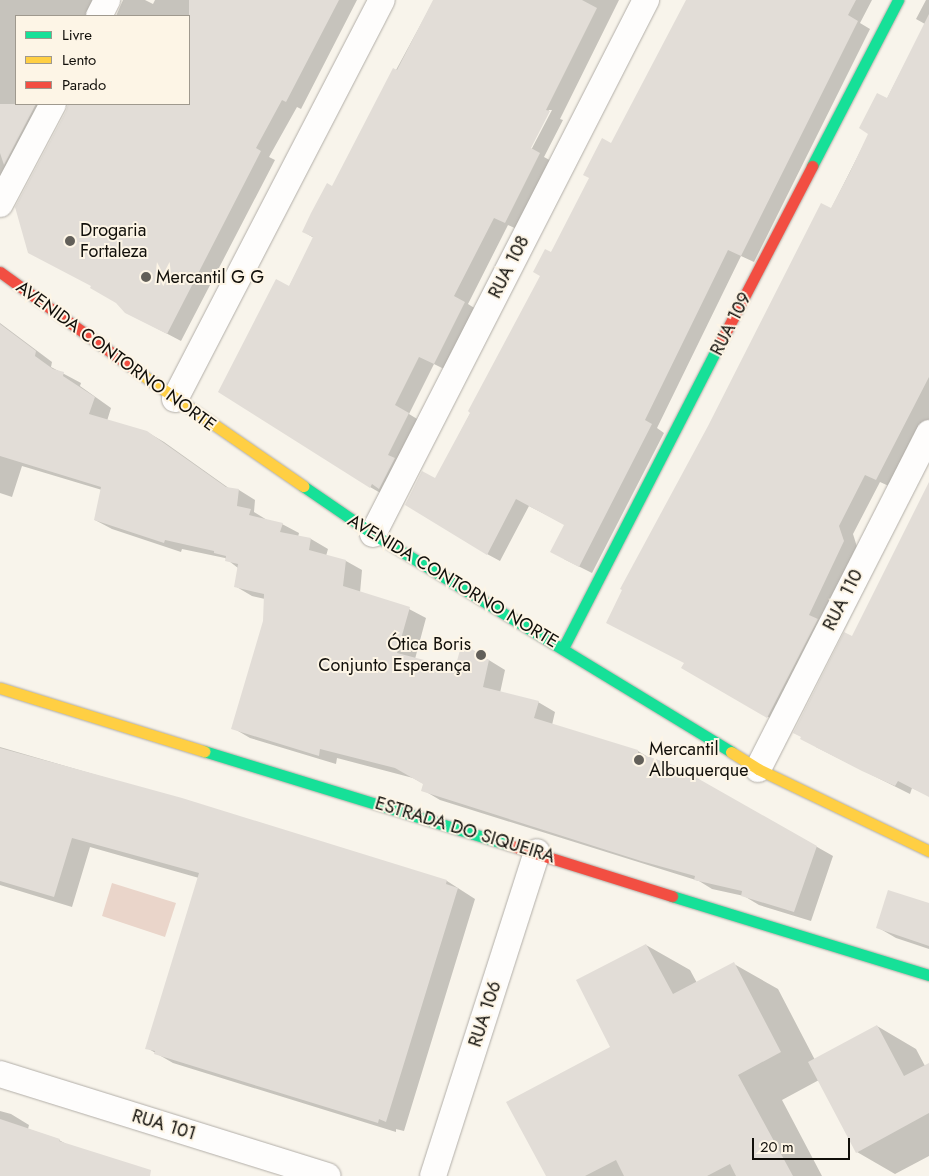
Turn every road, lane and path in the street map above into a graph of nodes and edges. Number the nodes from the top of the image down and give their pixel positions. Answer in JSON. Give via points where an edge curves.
{"nodes":[{"id":1,"x":107,"y":0,"type":"edge"},
{"id":2,"x":382,"y":0,"type":"edge"},
{"id":3,"x":646,"y":0,"type":"edge"},
{"id":4,"x":898,"y":0,"type":"edge"},
{"id":5,"x":100,"y":15,"type":"edge"},
{"id":6,"x":52,"y":105,"type":"edge"},
{"id":7,"x":0,"y":204,"type":"edge"},
{"id":8,"x":0,"y":272,"type":"edge"},
{"id":9,"x":175,"y":400,"type":"junction"},
{"id":10,"x":929,"y":433,"type":"edge"},
{"id":11,"x":373,"y":534,"type":"junction"},
{"id":12,"x":563,"y":648,"type":"junction"},
{"id":13,"x":0,"y":688,"type":"edge"},
{"id":14,"x":758,"y":769,"type":"junction"},
{"id":15,"x":537,"y":852,"type":"junction"},
{"id":16,"x":929,"y":852,"type":"edge"},
{"id":17,"x":929,"y":975,"type":"edge"},
{"id":18,"x":0,"y":1074,"type":"edge"},
{"id":19,"x":328,"y":1176,"type":"edge"},
{"id":20,"x":433,"y":1176,"type":"edge"}],
"edges":[{"from":1,"to":5,"type":"street"},
{"from":2,"to":9,"type":"street"},
{"from":3,"to":11,"type":"street","name":"RUA 108"},
{"from":4,"to":12,"type":"street","name":"RUA 109"},
{"from":6,"to":7,"type":"street"},
{"from":8,"to":9,"type":"street","name":"AVENIDA CONTORNO NORTE"},
{"from":9,"to":11,"type":"street","name":"AVENIDA CONTORNO NORTE"},
{"from":10,"to":14,"type":"street","name":"RUA 110"},
{"from":11,"to":12,"type":"street","name":"AVENIDA CONTORNO NORTE"},
{"from":12,"to":14,"type":"street","name":"AVENIDA CONTORNO NORTE"},
{"from":13,"to":15,"type":"street","name":"ESTRADA DO SIQUEIRA"},
{"from":14,"to":16,"type":"street","name":"AVENIDA CONTORNO NORTE"},
{"from":15,"to":17,"type":"street","name":"ESTRADA DO SIQUEIRA"},
{"from":15,"to":20,"type":"street","name":"RUA 106"},
{"from":18,"to":19,"type":"street","name":"RUA 101"}]}
